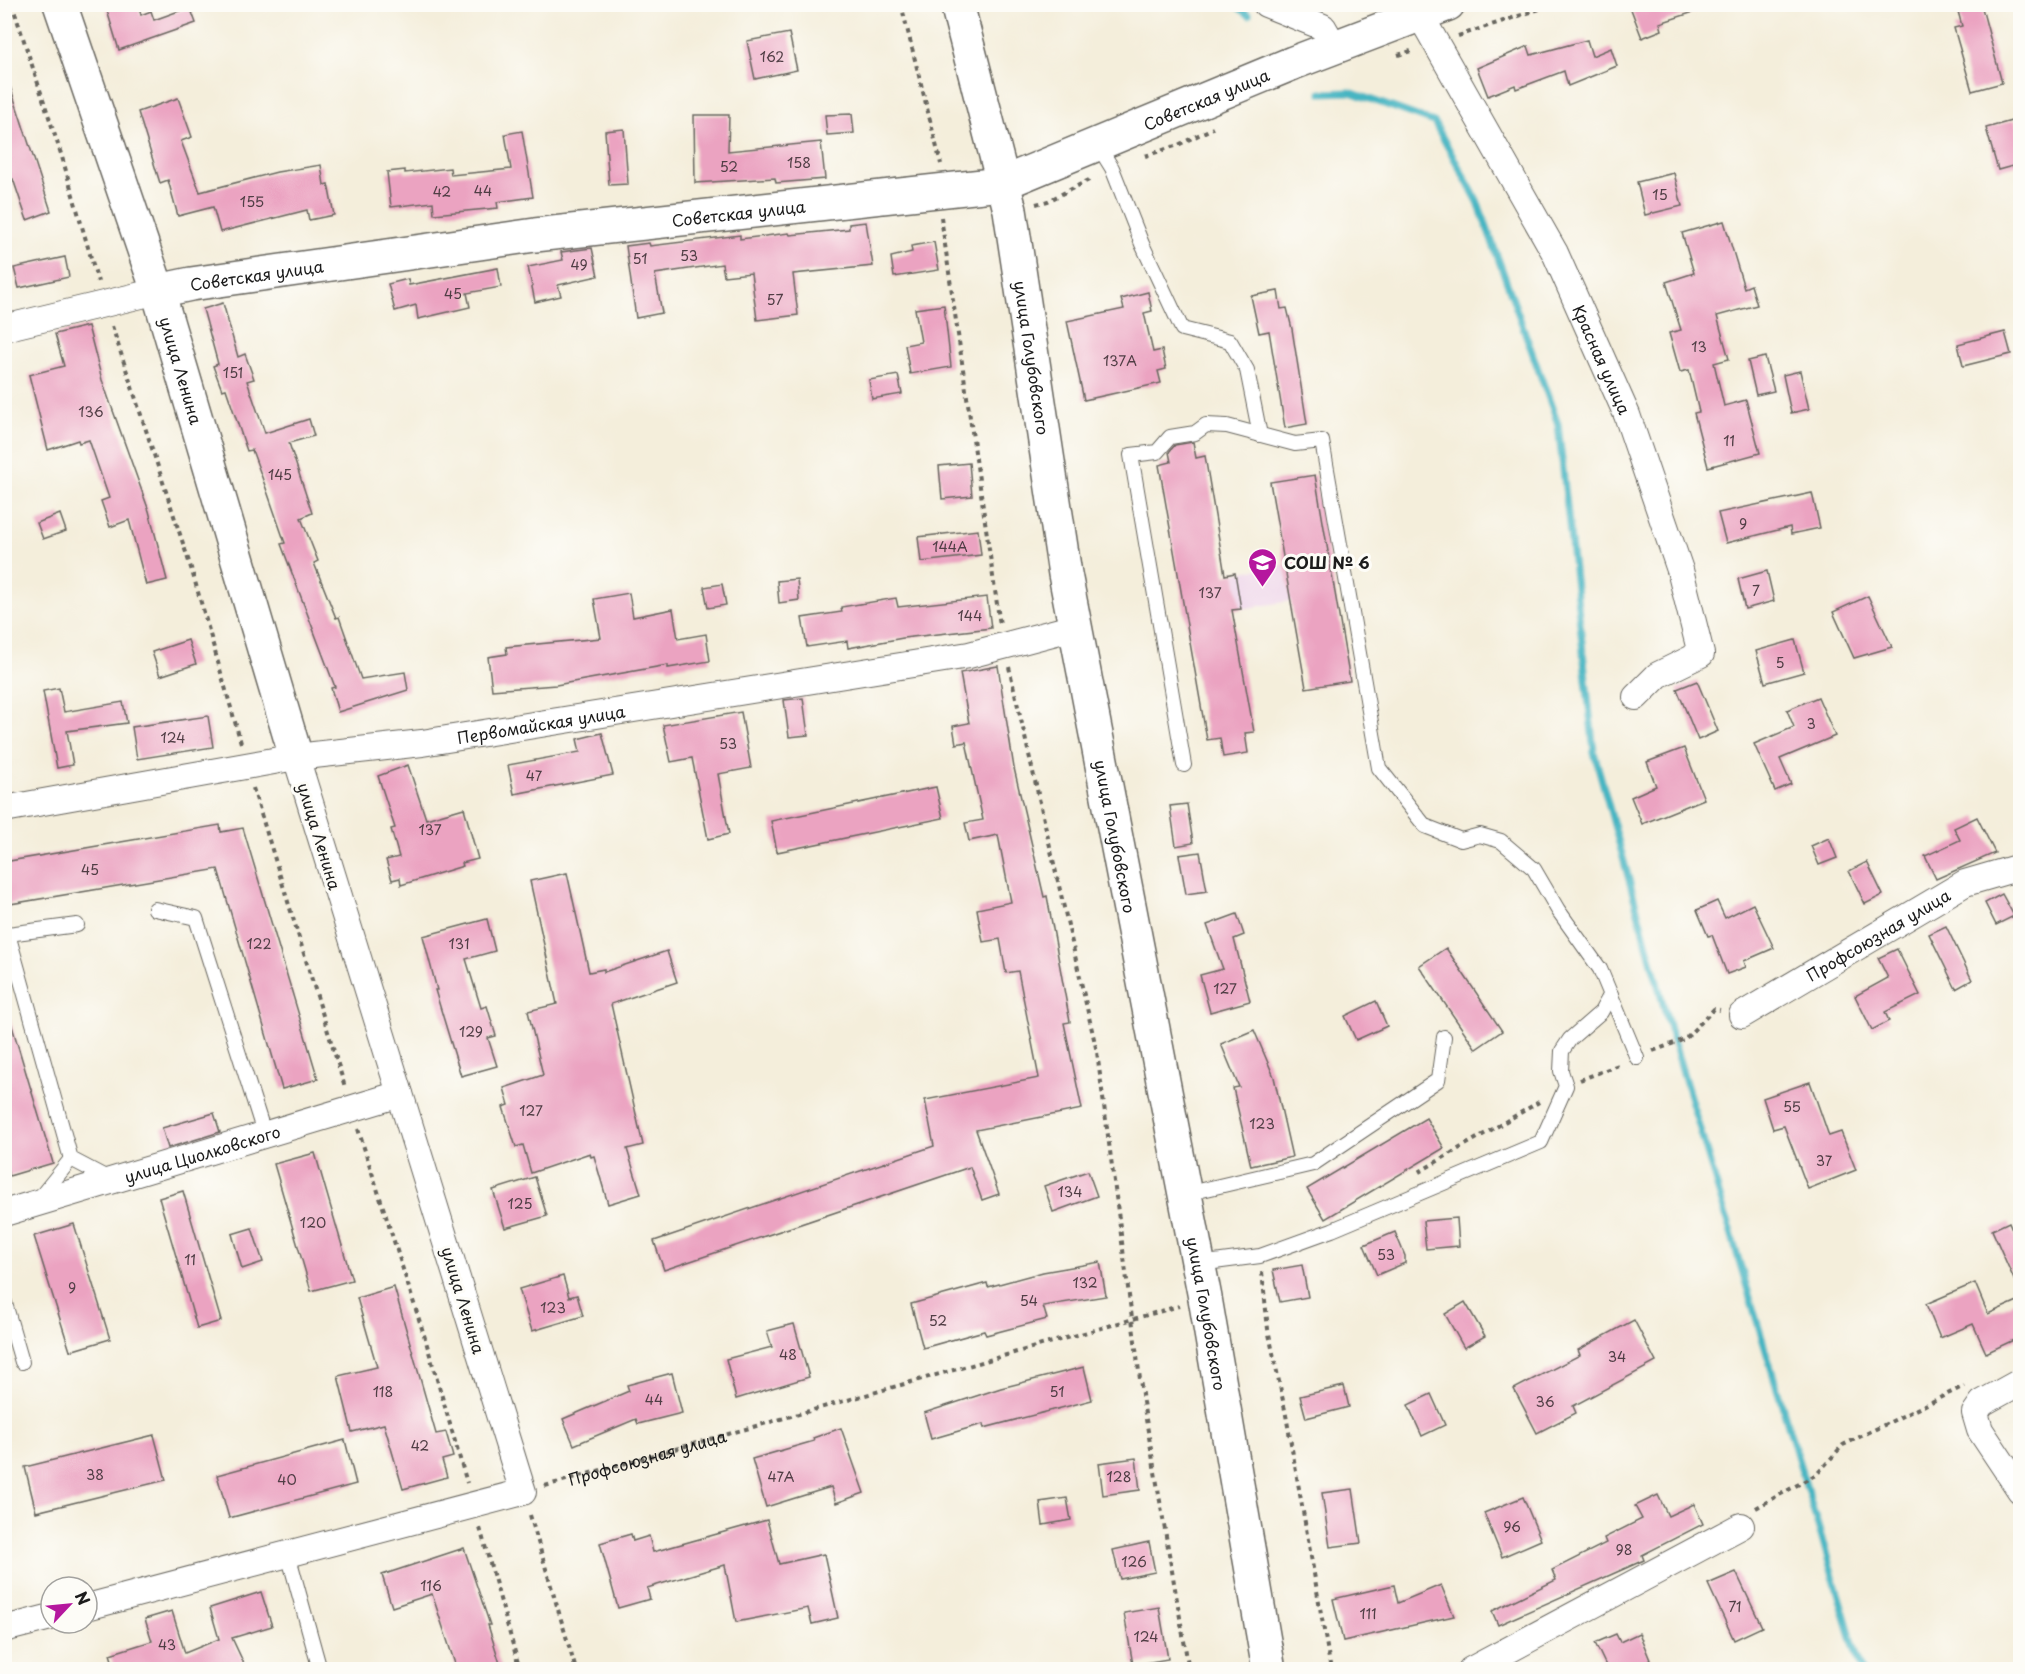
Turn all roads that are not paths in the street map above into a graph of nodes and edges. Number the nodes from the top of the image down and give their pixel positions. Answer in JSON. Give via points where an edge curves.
{"nodes":[{"id":1,"x":60,"y":4,"type":"edge"},
{"id":2,"x":957,"y":4,"type":"edge"},
{"id":3,"x":1266,"y":4,"type":"edge"},
{"id":4,"x":1434,"y":10,"type":"edge"},
{"id":5,"x":1334,"y":46,"type":"junction"},
{"id":6,"x":1105,"y":156,"type":"junction"},
{"id":7,"x":1005,"y":197,"type":"junction"},
{"id":8,"x":158,"y":291,"type":"junction"},
{"id":9,"x":4,"y":327,"type":"edge"},
{"id":10,"x":1260,"y":435,"type":"junction"},
{"id":11,"x":1075,"y":627,"type":"junction"},
{"id":12,"x":1636,"y":697,"type":"dead end"},
{"id":13,"x":296,"y":757,"type":"junction"},
{"id":14,"x":1184,"y":765,"type":"dead end"},
{"id":15,"x":4,"y":809,"type":"edge"},
{"id":16,"x":2020,"y":867,"type":"edge"},
{"id":17,"x":155,"y":909,"type":"dead end"},
{"id":18,"x":77,"y":925,"type":"dead end"},
{"id":19,"x":6,"y":935,"type":"edge"},
{"id":20,"x":1611,"y":993,"type":"junction"},
{"id":21,"x":1742,"y":1015,"type":"road end"},
{"id":22,"x":1444,"y":1037,"type":"dead end"},
{"id":23,"x":1637,"y":1058,"type":"road end"},
{"id":24,"x":400,"y":1094,"type":"junction"},
{"id":25,"x":265,"y":1136,"type":"junction"},
{"id":26,"x":71,"y":1159,"type":"junction"},
{"id":27,"x":111,"y":1180,"type":"junction"},
{"id":28,"x":1185,"y":1194,"type":"junction"},
{"id":29,"x":35,"y":1204,"type":"junction"},
{"id":30,"x":4,"y":1213,"type":"edge"},
{"id":31,"x":1198,"y":1264,"type":"junction"},
{"id":32,"x":4,"y":1300,"type":"edge"},
{"id":33,"x":22,"y":1362,"type":"dead end"},
{"id":34,"x":2020,"y":1382,"type":"edge"},
{"id":35,"x":2020,"y":1490,"type":"edge"},
{"id":36,"x":1741,"y":1526,"type":"dead end"},
{"id":37,"x":288,"y":1554,"type":"junction"},
{"id":38,"x":99,"y":1604,"type":"edge"},
{"id":39,"x":39,"y":1620,"type":"edge"},
{"id":40,"x":4,"y":1629,"type":"edge"},
{"id":41,"x":320,"y":1670,"type":"edge"},
{"id":42,"x":1269,"y":1670,"type":"edge"},
{"id":43,"x":1471,"y":1670,"type":"edge"}],
"edges":[{"from":1,"to":8,"type":"street","name":"улица Ленина"},
{"from":2,"to":7,"type":"street","name":"улица Голубовского"},
{"from":3,"to":5,"type":"street","via":[[1323,27]]},
{"from":4,"to":5,"type":"street","name":"Советская улица"},
{"from":4,"to":12,"type":"street","name":"Красная улица","via":[[1436,43],[1555,254],[1627,415],[1680,570],[1701,654],[1658,675]]},
{"from":5,"to":6,"type":"street","name":"Советская улица"},
{"from":6,"to":7,"type":"street","name":"Советская улица"},
{"from":6,"to":10,"type":"lane","via":[[1182,329],[1230,341],[1247,370]]},
{"from":7,"to":8,"type":"street","name":"Советская улица","via":[[946,190],[535,235]]},
{"from":7,"to":11,"type":"street","name":"улица Голубовского"},
{"from":8,"to":9,"type":"street","name":"Советская улица"},
{"from":8,"to":13,"type":"street","name":"улица Ленина"},
{"from":10,"to":14,"type":"lane","via":[[1206,425],[1195,433],[1170,437],[1157,452],[1131,455]]},
{"from":10,"to":20,"type":"lane","via":[[1295,444],[1322,441],[1379,768],[1425,826],[1461,840],[1480,835],[1501,841],[1534,869],[1600,969]]},
{"from":11,"to":13,"type":"street","name":"Первомайская улица","via":[[1004,647],[422,742]]},
{"from":11,"to":28,"type":"street","name":"улица Голубовского"},
{"from":13,"to":15,"type":"street","name":"Первомайская улица"},
{"from":13,"to":24,"type":"street","name":"улица Ленина"},
{"from":16,"to":21,"type":"street","name":"Профсоюзная улица","via":[[1965,883]]},
{"from":17,"to":25,"type":"lane","via":[[196,918]]},
{"from":18,"to":19,"type":"lane"},
{"from":19,"to":26,"type":"lane"},
{"from":20,"to":23,"type":"lane"},
{"from":20,"to":31,"type":"lane","via":[[1601,1012],[1570,1039],[1563,1051],[1561,1071],[1566,1086],[1541,1142],[1260,1257]]},
{"from":22,"to":28,"type":"lane","via":[[1438,1080],[1313,1164]]},
{"from":24,"to":25,"type":"street","name":"улица Циолковского"},
{"from":24,"to":37,"type":"street","name":"улица Ленина","via":[[524,1492]]},
{"from":25,"to":27,"type":"street","name":"улица Циолковского"},
{"from":26,"to":27,"type":"lane"},
{"from":26,"to":29,"type":"lane"},
{"from":27,"to":29,"type":"street","name":"улица Циолковского"},
{"from":28,"to":31,"type":"street","name":"улица Голубовского"},
{"from":29,"to":30,"type":"street","name":"улица Циолковского"},
{"from":31,"to":42,"type":"street","name":"улица Голубовского"},
{"from":32,"to":33,"type":"lane"},
{"from":34,"to":35,"type":"street","via":[[1982,1403],[1975,1413],[1980,1430]]},
{"from":36,"to":43,"type":"street"},
{"from":37,"to":38,"type":"street"},
{"from":37,"to":41,"type":"lane"},
{"from":39,"to":40,"type":"street"}]}
